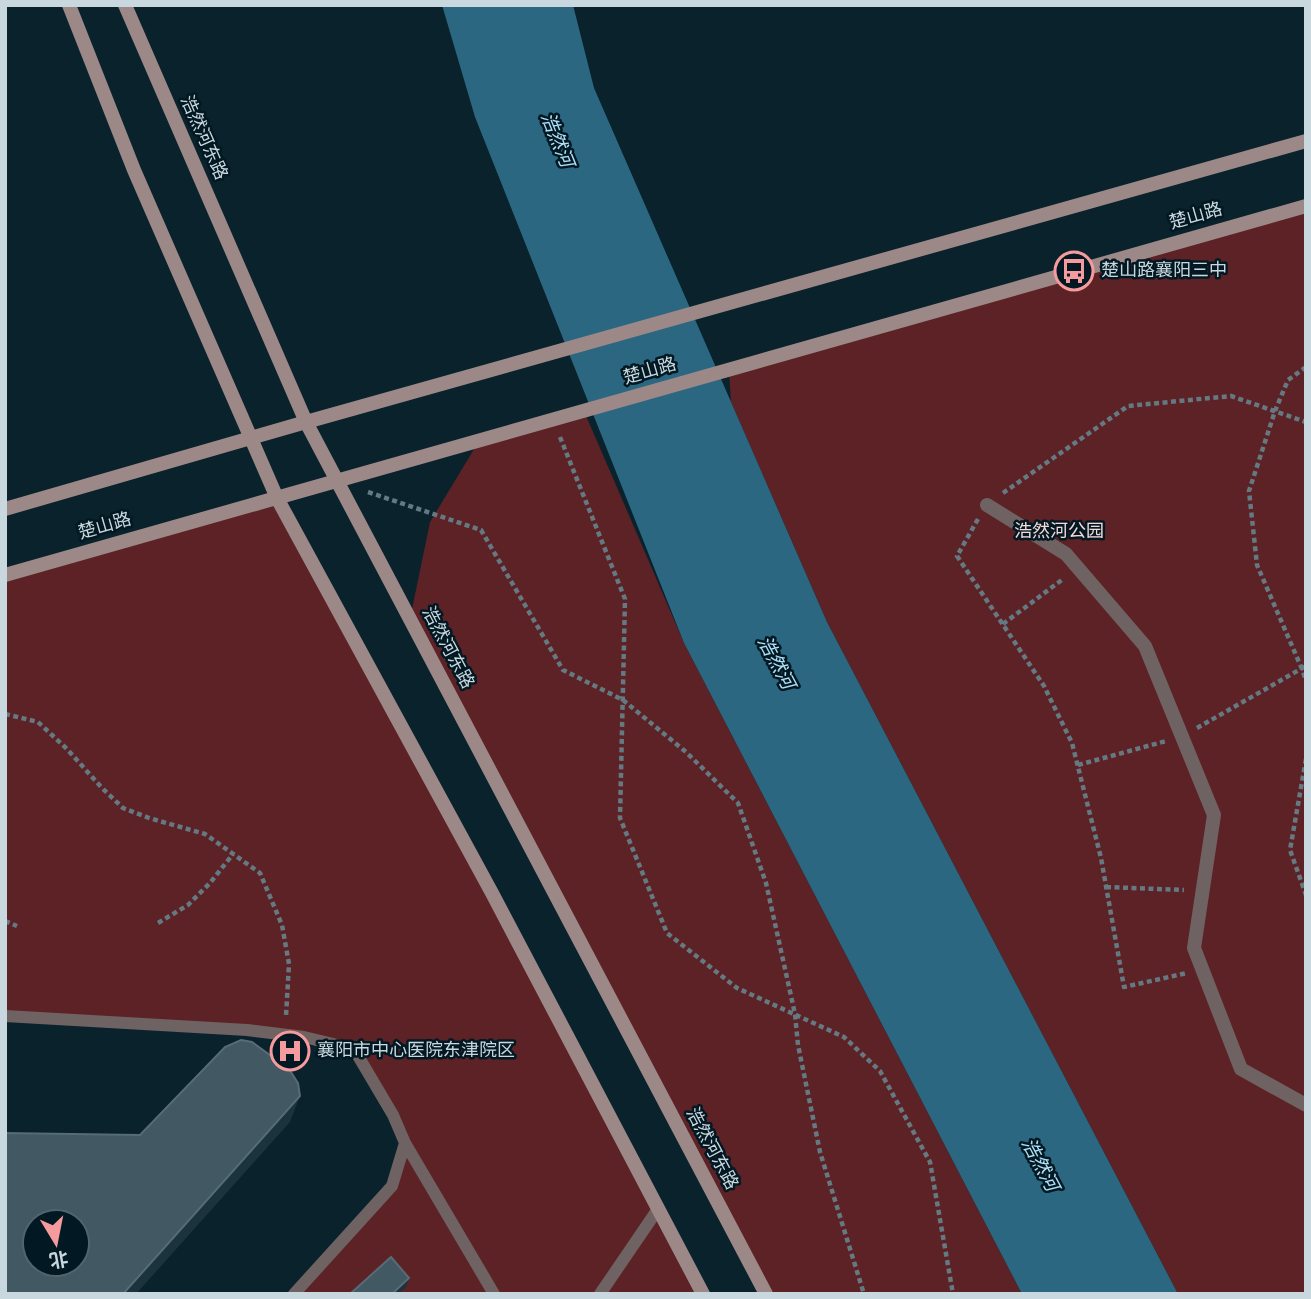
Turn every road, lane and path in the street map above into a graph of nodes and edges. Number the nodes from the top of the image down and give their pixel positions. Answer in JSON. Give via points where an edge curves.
{"nodes":[{"id":1,"x":69,"y":5,"type":"edge"},
{"id":2,"x":125,"y":5,"type":"edge"},
{"id":3,"x":1306,"y":141,"type":"edge"},
{"id":4,"x":1306,"y":206,"type":"edge"},
{"id":5,"x":1306,"y":367,"type":"edge"},
{"id":6,"x":1275,"y":411,"type":"junction"},
{"id":7,"x":553,"y":420,"type":"junction"},
{"id":8,"x":306,"y":422,"type":"junction"},
{"id":9,"x":1306,"y":422,"type":"edge"},
{"id":10,"x":252,"y":438,"type":"junction"},
{"id":11,"x":337,"y":481,"type":"junction"},
{"id":12,"x":277,"y":498,"type":"junction"},
{"id":13,"x":987,"y":505,"type":"junction"},
{"id":14,"x":5,"y":509,"type":"edge"},
{"id":15,"x":1078,"y":568,"type":"junction"},
{"id":16,"x":5,"y":575,"type":"edge"},
{"id":17,"x":1003,"y":624,"type":"junction"},
{"id":18,"x":1304,"y":668,"type":"edge"},
{"id":19,"x":1306,"y":681,"type":"edge"},
{"id":20,"x":623,"y":700,"type":"junction"},
{"id":21,"x":5,"y":714,"type":"edge"},
{"id":22,"x":1182,"y":737,"type":"junction"},
{"id":23,"x":1306,"y":759,"type":"edge"},
{"id":24,"x":1078,"y":765,"type":"junction"},
{"id":25,"x":233,"y":854,"type":"junction"},
{"id":26,"x":1107,"y":887,"type":"junction"},
{"id":27,"x":1202,"y":891,"type":"junction"},
{"id":28,"x":1306,"y":895,"type":"edge"},
{"id":29,"x":5,"y":921,"type":"edge"},
{"id":30,"x":158,"y":923,"type":"dead end"},
{"id":31,"x":16,"y":926,"type":"dead end"},
{"id":32,"x":1203,"y":970,"type":"junction"},
{"id":33,"x":795,"y":1014,"type":"junction"},
{"id":34,"x":5,"y":1016,"type":"edge"},
{"id":35,"x":285,"y":1035,"type":"junction"},
{"id":36,"x":1306,"y":1105,"type":"edge"},
{"id":37,"x":405,"y":1143,"type":"junction"},
{"id":38,"x":658,"y":1209,"type":"junction"},
{"id":39,"x":293,"y":1294,"type":"edge"},
{"id":40,"x":494,"y":1294,"type":"edge"},
{"id":41,"x":600,"y":1294,"type":"edge"},
{"id":42,"x":703,"y":1294,"type":"edge"},
{"id":43,"x":766,"y":1294,"type":"edge"},
{"id":44,"x":864,"y":1294,"type":"edge"},
{"id":45,"x":953,"y":1294,"type":"edge"}],
"edges":[{"from":1,"to":10,"type":"main road","via":[[134,170]]},
{"from":2,"to":8,"type":"main road","name":"浩然河东路"},
{"from":3,"to":8,"type":"main road"},
{"from":4,"to":7,"type":"main road","name":"楚山路"},
{"from":5,"to":6,"type":"path","via":[[1288,380]]},
{"from":6,"to":9,"type":"path"},
{"from":6,"to":13,"type":"path","via":[[1231,396],[1128,406]]},
{"from":6,"to":18,"type":"path","via":[[1249,491],[1256,565]]},
{"from":7,"to":11,"type":"main road","name":"楚山路"},
{"from":7,"to":20,"type":"path","via":[[625,599]]},
{"from":8,"to":10,"type":"main road"},
{"from":8,"to":11,"type":"main road","name":"浩然河东路"},
{"from":10,"to":12,"type":"main road"},
{"from":10,"to":14,"type":"main road"},
{"from":11,"to":12,"type":"main road","name":"楚山路"},
{"from":11,"to":20,"type":"path","via":[[481,530],[563,670]]},
{"from":11,"to":43,"type":"main road","name":"浩然河东路"},
{"from":12,"to":16,"type":"main road","name":"楚山路"},
{"from":12,"to":38,"type":"main road"},
{"from":13,"to":15,"type":"street","via":[[1066,554]]},
{"from":13,"to":17,"type":"path","via":[[957,556]]},
{"from":15,"to":17,"type":"path"},
{"from":15,"to":22,"type":"street","via":[[1145,646]]},
{"from":17,"to":24,"type":"path","via":[[1044,686]]},
{"from":18,"to":19,"type":"path"},
{"from":18,"to":22,"type":"path"},
{"from":20,"to":33,"type":"path","via":[[738,803],[766,883]]},
{"from":20,"to":33,"type":"path","via":[[620,818],[667,933],[737,988]]},
{"from":21,"to":25,"type":"path","via":[[38,722],[123,807],[205,834]]},
{"from":22,"to":24,"type":"path"},
{"from":22,"to":27,"type":"street","via":[[1214,816]]},
{"from":23,"to":28,"type":"path","via":[[1290,850]]},
{"from":24,"to":26,"type":"path"},
{"from":25,"to":30,"type":"path","via":[[188,905]]},
{"from":25,"to":35,"type":"path","via":[[260,873],[282,925],[289,964]]},
{"from":26,"to":27,"type":"path"},
{"from":26,"to":32,"type":"path","via":[[1124,986]]},
{"from":27,"to":32,"type":"street","via":[[1194,948]]},
{"from":29,"to":31,"type":"path"},
{"from":32,"to":36,"type":"street","via":[[1241,1069]]},
{"from":33,"to":44,"type":"path","via":[[820,1152]]},
{"from":33,"to":45,"type":"path","via":[[844,1037],[880,1071],[930,1162]]},
{"from":34,"to":35,"type":"lane"},
{"from":35,"to":37,"type":"lane","via":[[354,1049]]},
{"from":37,"to":39,"type":"lane","via":[[392,1186]]},
{"from":37,"to":40,"type":"lane"},
{"from":38,"to":41,"type":"lane"},
{"from":38,"to":42,"type":"main road"}]}
